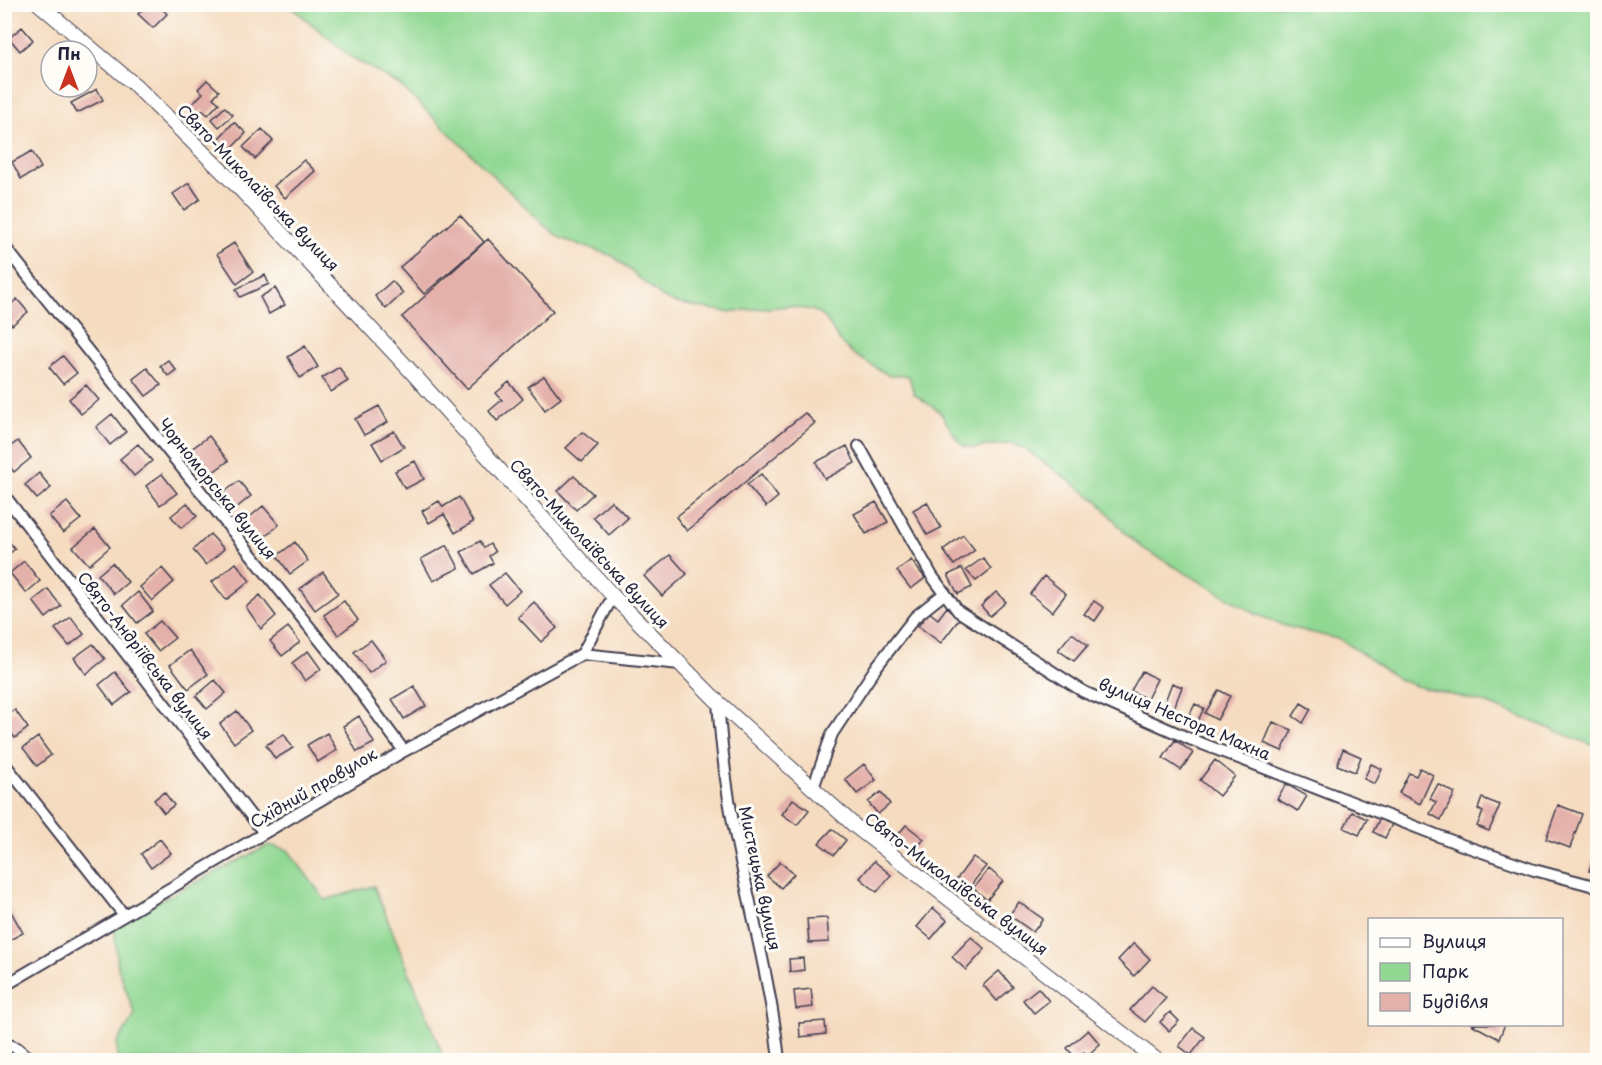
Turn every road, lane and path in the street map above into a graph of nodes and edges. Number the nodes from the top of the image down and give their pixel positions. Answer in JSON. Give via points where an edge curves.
{"nodes":[{"id":1,"x":39,"y":4,"type":"edge"},
{"id":2,"x":4,"y":246,"type":"edge"},
{"id":3,"x":859,"y":446,"type":"dead end"},
{"id":4,"x":4,"y":495,"type":"edge"},
{"id":5,"x":945,"y":593,"type":"junction"},
{"id":6,"x":613,"y":596,"type":"junction"},
{"id":7,"x":582,"y":654,"type":"junction"},
{"id":8,"x":680,"y":664,"type":"junction"},
{"id":9,"x":718,"y":702,"type":"junction"},
{"id":10,"x":404,"y":751,"type":"junction"},
{"id":11,"x":4,"y":764,"type":"edge"},
{"id":12,"x":813,"y":788,"type":"junction"},
{"id":13,"x":264,"y":833,"type":"junction"},
{"id":14,"x":1598,"y":887,"type":"edge"},
{"id":15,"x":124,"y":915,"type":"junction"},
{"id":16,"x":4,"y":986,"type":"edge"},
{"id":17,"x":4,"y":1043,"type":"edge"},
{"id":18,"x":32,"y":1060,"type":"edge"},
{"id":19,"x":779,"y":1060,"type":"edge"},
{"id":20,"x":1157,"y":1060,"type":"edge"}],
"edges":[{"from":1,"to":6,"type":"street","name":"Свято-Миколаївська вулиця","via":[[135,85],[241,190]]},
{"from":2,"to":10,"type":"street","name":"Чорноморська вулиця","via":[[347,674]]},
{"from":3,"to":5,"type":"street","name":"вулиця Нестора Махна"},
{"from":4,"to":13,"type":"street","name":"Свято-Андріївська вулиця"},
{"from":5,"to":12,"type":"street","via":[[915,617],[864,685],[832,734]]},
{"from":5,"to":14,"type":"street","name":"вулиця Нестора Махна","via":[[958,611],[1084,692],[1190,739],[1462,845]]},
{"from":6,"to":7,"type":"street"},
{"from":6,"to":8,"type":"street","name":"Свято-Миколаївська вулиця"},
{"from":7,"to":8,"type":"street"},
{"from":7,"to":10,"type":"street","name":"Східний провулок"},
{"from":8,"to":9,"type":"street","name":"Свято-Миколаївська вулиця"},
{"from":9,"to":12,"type":"street","name":"Свято-Миколаївська вулиця"},
{"from":9,"to":19,"type":"street","name":"Мистецька вулиця","via":[[723,767],[760,940]]},
{"from":10,"to":13,"type":"street","name":"Східний провулок"},
{"from":11,"to":15,"type":"street"},
{"from":12,"to":20,"type":"street","name":"Свято-Миколаївська вулиця","via":[[939,894],[1012,945]]},
{"from":13,"to":15,"type":"street","name":"Східний провулок"},
{"from":15,"to":16,"type":"street","name":"Східний провулок"},
{"from":17,"to":18,"type":"street"}]}
